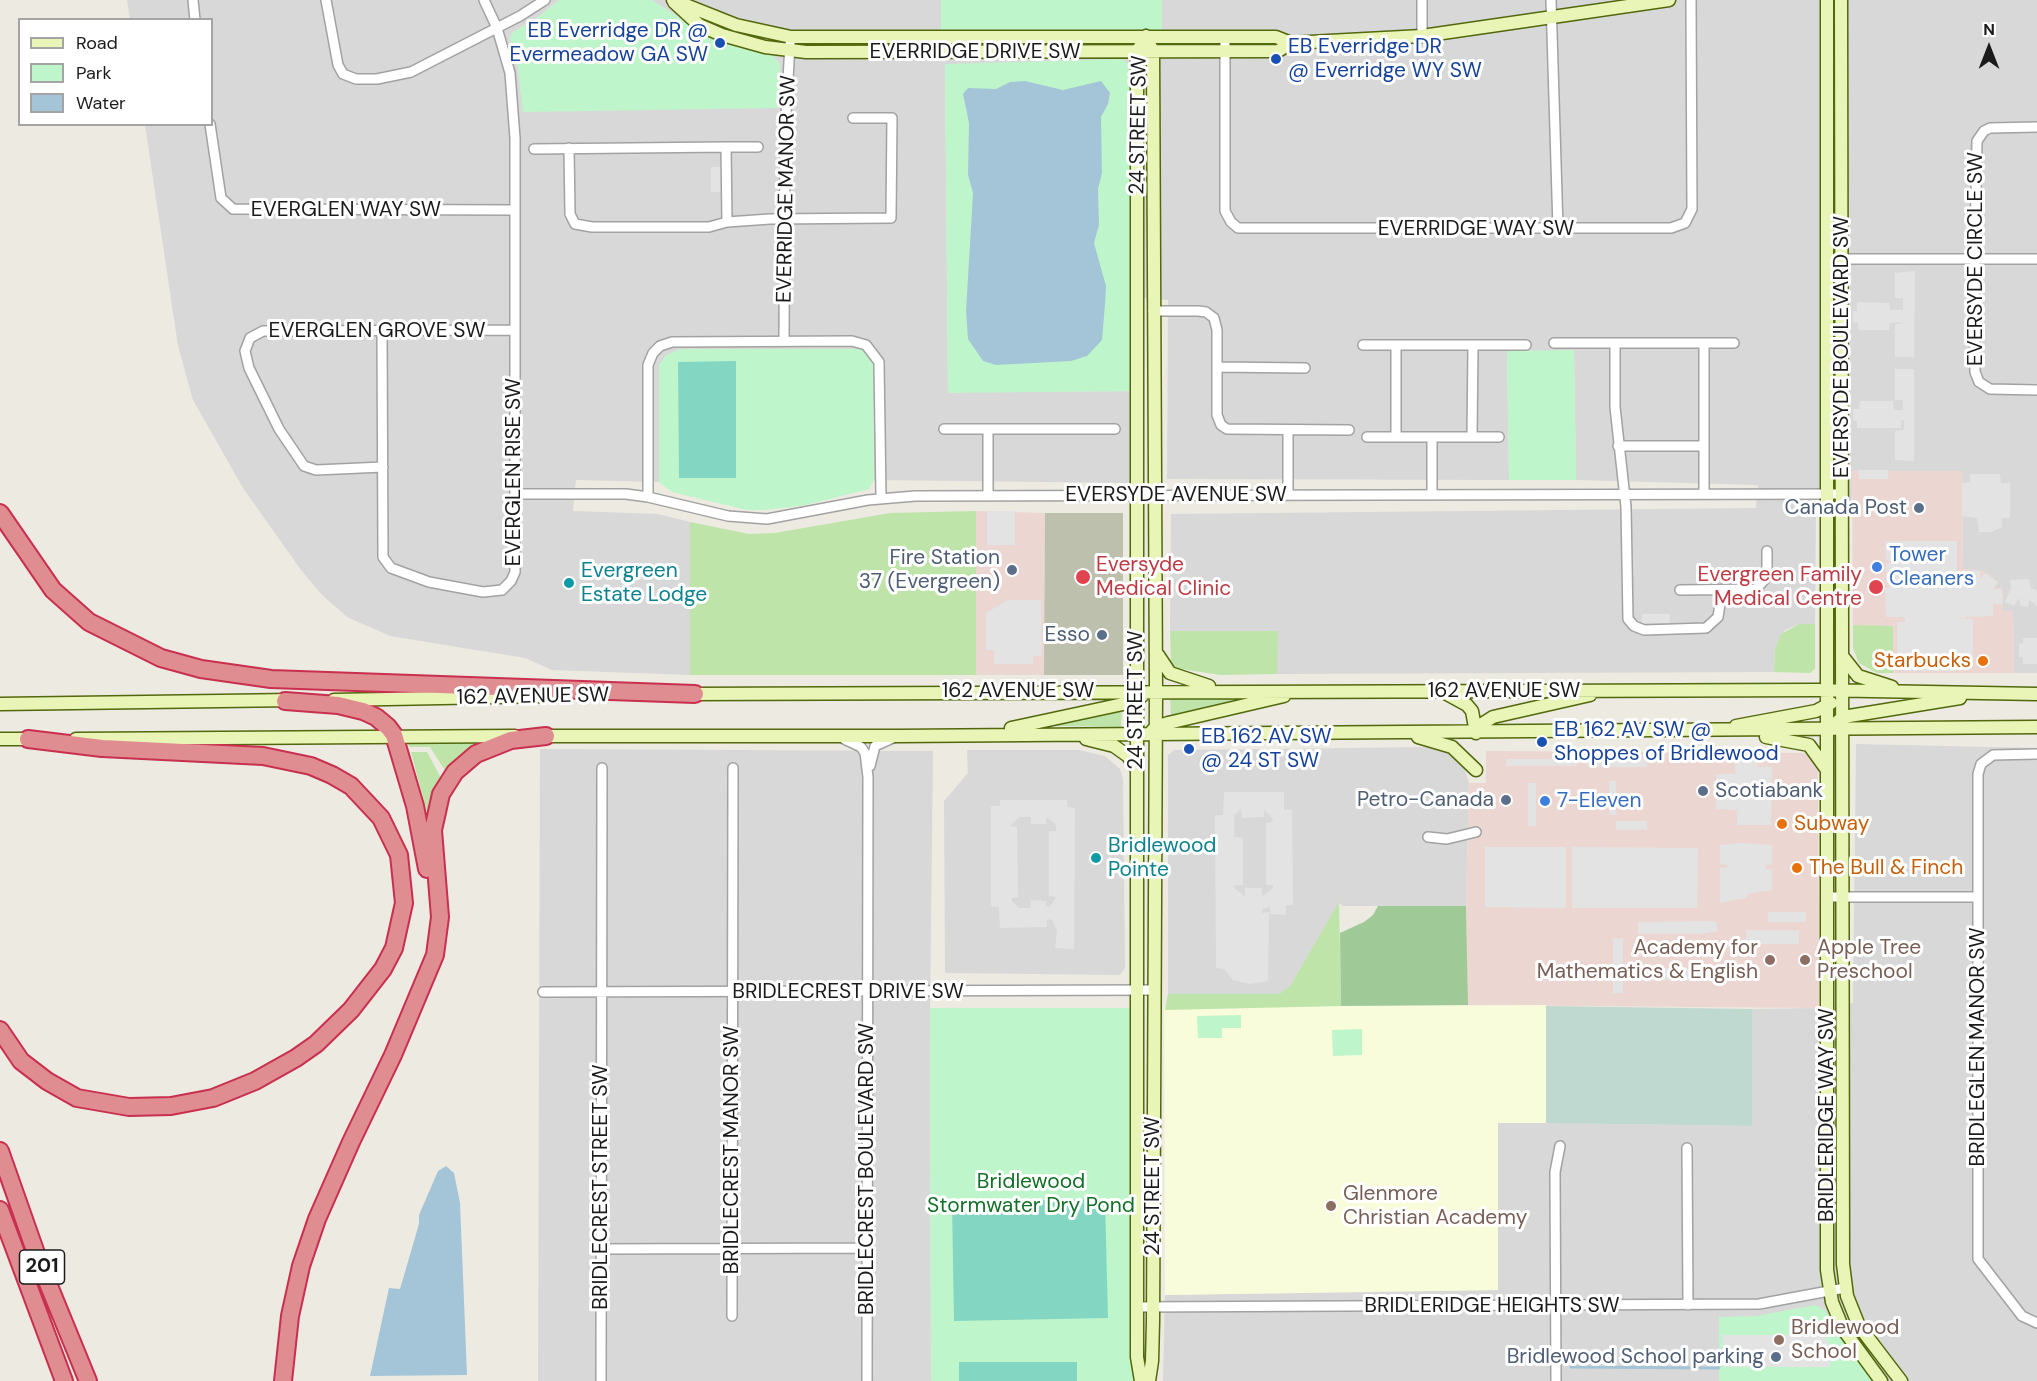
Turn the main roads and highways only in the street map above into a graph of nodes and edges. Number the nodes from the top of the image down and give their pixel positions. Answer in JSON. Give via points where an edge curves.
{"nodes":[{"id":1,"x":0,"y":513,"type":"edge"},
{"id":2,"x":695,"y":694,"type":"road end"},
{"id":3,"x":285,"y":701,"type":"road end"},
{"id":4,"x":546,"y":736,"type":"road end"},
{"id":5,"x":28,"y":739,"type":"road end"},
{"id":6,"x":421,"y":989,"type":"junction"},
{"id":7,"x":0,"y":1030,"type":"edge"},
{"id":8,"x":0,"y":1151,"type":"edge"},
{"id":9,"x":0,"y":1210,"type":"edge"},
{"id":10,"x":64,"y":1381,"type":"edge"},
{"id":11,"x":88,"y":1381,"type":"edge"},
{"id":12,"x":283,"y":1381,"type":"edge"}],
"edges":[{"from":1,"to":2,"type":"highway","via":[[53,590],[89,622],[160,658],[201,669],[271,679]]},
{"from":3,"to":6,"type":"highway","via":[[363,711],[376,717],[393,735],[415,806],[428,879],[430,936]]},
{"from":4,"to":6,"type":"highway","via":[[491,746],[465,762],[447,783],[433,830],[440,917],[435,955]]},
{"from":5,"to":7,"type":"highway","via":[[102,748],[263,756],[311,766],[332,775],[351,786],[381,818],[399,855],[404,903],[394,948],[384,969],[351,1010],[296,1058],[255,1082],[213,1098],[171,1106],[129,1107],[77,1098],[21,1060]]},
{"from":6,"to":12,"type":"highway","via":[[317,1219],[290,1316]]},
{"from":8,"to":11,"type":"highway","number":"201","via":[[38,1259]]},
{"from":9,"to":10,"type":"highway"}]}
